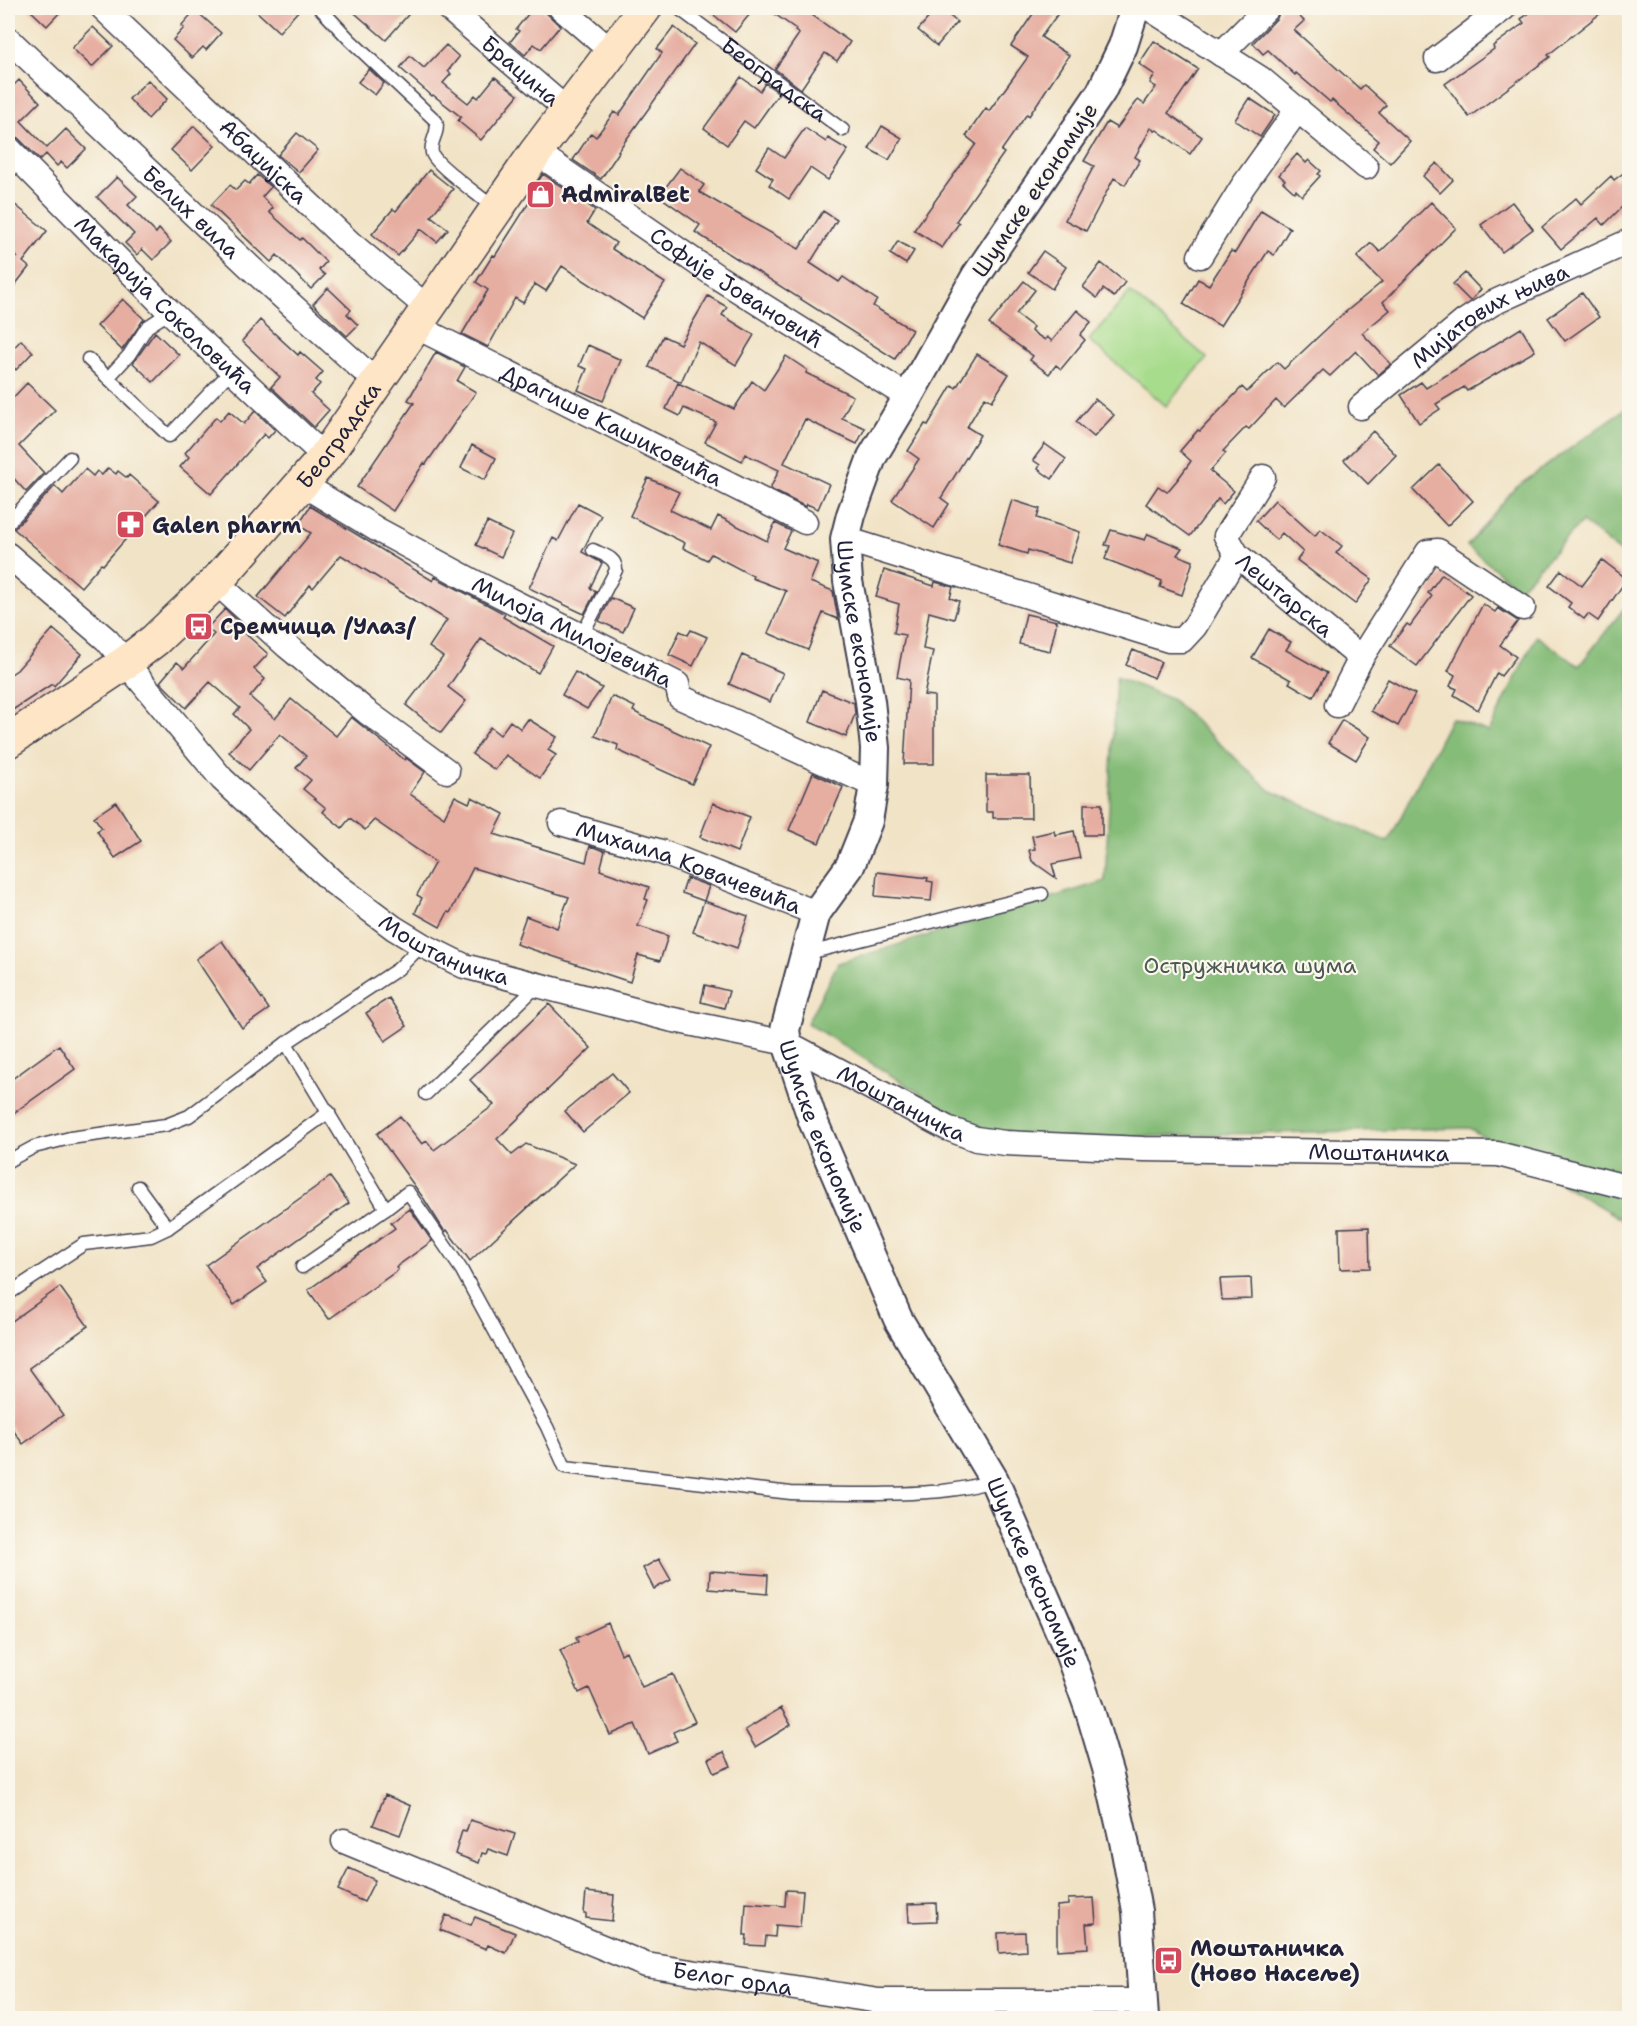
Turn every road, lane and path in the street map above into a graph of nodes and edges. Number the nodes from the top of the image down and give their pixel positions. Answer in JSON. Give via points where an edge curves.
{"nodes":[{"id":1,"x":103,"y":8,"type":"edge"},
{"id":2,"x":320,"y":8,"type":"edge"},
{"id":3,"x":448,"y":8,"type":"edge"},
{"id":4,"x":561,"y":8,"type":"edge"},
{"id":5,"x":645,"y":8,"type":"edge"},
{"id":6,"x":678,"y":8,"type":"edge"},
{"id":7,"x":1136,"y":8,"type":"edge"},
{"id":8,"x":1149,"y":8,"type":"edge"},
{"id":9,"x":1267,"y":8,"type":"edge"},
{"id":10,"x":1503,"y":8,"type":"edge"},
{"id":11,"x":8,"y":39,"type":"edge"},
{"id":12,"x":611,"y":51,"type":"junction"},
{"id":13,"x":1221,"y":54,"type":"junction"},
{"id":14,"x":1437,"y":59,"type":"dead end"},
{"id":15,"x":1298,"y":109,"type":"junction"},
{"id":16,"x":567,"y":110,"type":"junction"},
{"id":17,"x":843,"y":130,"type":"dead end"},
{"id":18,"x":8,"y":148,"type":"edge"},
{"id":19,"x":536,"y":152,"type":"junction"},
{"id":20,"x":1366,"y":167,"type":"dead end"},
{"id":21,"x":497,"y":211,"type":"junction"},
{"id":22,"x":1629,"y":241,"type":"edge"},
{"id":23,"x":1200,"y":256,"type":"dead end"},
{"id":24,"x":170,"y":312,"type":"junction"},
{"id":25,"x":423,"y":318,"type":"junction"},
{"id":26,"x":88,"y":359,"type":"dead end"},
{"id":27,"x":231,"y":371,"type":"junction"},
{"id":28,"x":108,"y":378,"type":"junction"},
{"id":29,"x":378,"y":382,"type":"junction"},
{"id":30,"x":908,"y":397,"type":"junction"},
{"id":31,"x":1361,"y":407,"type":"dead end"},
{"id":32,"x":70,"y":458,"type":"dead end"},
{"id":33,"x":325,"y":458,"type":"junction"},
{"id":34,"x":1263,"y":477,"type":"dead end"},
{"id":35,"x":302,"y":484,"type":"junction"},
{"id":36,"x":805,"y":522,"type":"dead end"},
{"id":37,"x":8,"y":523,"type":"edge"},
{"id":38,"x":845,"y":539,"type":"junction"},
{"id":39,"x":593,"y":550,"type":"dead end"},
{"id":40,"x":8,"y":555,"type":"edge"},
{"id":41,"x":1237,"y":555,"type":"junction"},
{"id":42,"x":216,"y":582,"type":"junction"},
{"id":43,"x":1522,"y":608,"type":"dead end"},
{"id":44,"x":582,"y":635,"type":"junction"},
{"id":45,"x":1361,"y":658,"type":"junction"},
{"id":46,"x":125,"y":663,"type":"junction"},
{"id":47,"x":1337,"y":705,"type":"dead end"},
{"id":48,"x":8,"y":741,"type":"edge"},
{"id":49,"x":447,"y":771,"type":"dead end"},
{"id":50,"x":874,"y":784,"type":"junction"},
{"id":51,"x":561,"y":823,"type":"dead end"},
{"id":52,"x":1042,"y":894,"type":"dead end"},
{"id":53,"x":816,"y":913,"type":"junction"},
{"id":54,"x":422,"y":945,"type":"junction"},
{"id":55,"x":804,"y":955,"type":"junction"},
{"id":56,"x":538,"y":985,"type":"junction"},
{"id":57,"x":286,"y":1043,"type":"junction"},
{"id":58,"x":787,"y":1043,"type":"junction"},
{"id":59,"x":426,"y":1094,"type":"dead end"},
{"id":60,"x":329,"y":1112,"type":"junction"},
{"id":61,"x":8,"y":1161,"type":"edge"},
{"id":62,"x":138,"y":1187,"type":"dead end"},
{"id":63,"x":1629,"y":1188,"type":"edge"},
{"id":64,"x":386,"y":1209,"type":"junction"},
{"id":65,"x":168,"y":1228,"type":"junction"},
{"id":66,"x":302,"y":1267,"type":"dead end"},
{"id":67,"x":8,"y":1294,"type":"edge"},
{"id":68,"x":994,"y":1480,"type":"junction"},
{"id":69,"x":344,"y":1840,"type":"dead end"},
{"id":70,"x":1144,"y":2010,"type":"edge"}],
"edges":[{"from":1,"to":25,"type":"street","name":"Абаџијска","via":[[350,243]]},
{"from":2,"to":21,"type":"lane","via":[[436,121],[431,151],[435,160]]},
{"from":3,"to":16,"type":"street","name":"Брацина"},
{"from":4,"to":12,"type":"street"},
{"from":5,"to":12,"type":"main road","name":"Београдска"},
{"from":6,"to":17,"type":"lane","name":"Београдска"},
{"from":7,"to":30,"type":"street","name":"Шумске економије","via":[[1101,92],[976,276]]},
{"from":8,"to":13,"type":"street"},
{"from":9,"to":13,"type":"street"},
{"from":10,"to":14,"type":"street"},
{"from":11,"to":29,"type":"street","name":"Белих вила"},
{"from":12,"to":16,"type":"main road","name":"Београдска"},
{"from":13,"to":15,"type":"street"},
{"from":15,"to":20,"type":"street"},
{"from":15,"to":23,"type":"street","via":[[1243,186]]},
{"from":16,"to":19,"type":"main road","name":"Београдска"},
{"from":18,"to":24,"type":"street","name":"Макарија Соколовића"},
{"from":19,"to":21,"type":"main road","name":"Београдска"},
{"from":19,"to":30,"type":"street","name":"Софије Јовановић","via":[[719,278]]},
{"from":21,"to":25,"type":"main road","name":"Београдска"},
{"from":22,"to":31,"type":"street","name":"Мијатових њива","via":[[1493,303],[1465,321]]},
{"from":24,"to":27,"type":"street","name":"Макарија Соколовића"},
{"from":24,"to":28,"type":"lane","via":[[147,327]]},
{"from":25,"to":29,"type":"main road","name":"Београдска"},
{"from":25,"to":36,"type":"street","name":"Драгише Кашиковића"},
{"from":26,"to":28,"type":"lane"},
{"from":27,"to":28,"type":"lane","via":[[169,436]]},
{"from":27,"to":33,"type":"street","name":"Макарија Соколовића"},
{"from":29,"to":33,"type":"main road","name":"Београдска"},
{"from":30,"to":38,"type":"street","name":"Шумске економије","via":[[872,457]]},
{"from":32,"to":37,"type":"lane"},
{"from":33,"to":35,"type":"main road","name":"Београдска"},
{"from":34,"to":41,"type":"street","via":[[1226,536]]},
{"from":35,"to":42,"type":"main road","name":"Београдска"},
{"from":35,"to":44,"type":"street","name":"Милоја Милојевића","via":[[466,578]]},
{"from":38,"to":41,"type":"street","name":"Лештарска","via":[[1169,640],[1182,640],[1195,626]]},
{"from":38,"to":50,"type":"street","name":"Шумске економије","via":[[848,581],[870,701]]},
{"from":39,"to":44,"type":"lane","via":[[613,560],[616,570]]},
{"from":40,"to":46,"type":"street","name":"Моштаничка","via":[[107,640]]},
{"from":41,"to":45,"type":"street","name":"Лештарска"},
{"from":42,"to":46,"type":"main road","name":"Београдска"},
{"from":42,"to":49,"type":"street","via":[[367,712]]},
{"from":43,"to":45,"type":"street","via":[[1438,550],[1428,552]]},
{"from":44,"to":50,"type":"street","name":"Милоја Милојевића","via":[[677,684],[680,697]]},
{"from":45,"to":47,"type":"street"},
{"from":46,"to":48,"type":"main road","name":"Београдска"},
{"from":46,"to":54,"type":"street","name":"Моштаничка","via":[[222,779],[334,883]]},
{"from":50,"to":53,"type":"street","name":"Шумске економије","via":[[868,821],[850,866]]},
{"from":51,"to":53,"type":"street","name":"Михаила Ковачевића","via":[[662,852]]},
{"from":52,"to":55,"type":"lane"},
{"from":53,"to":55,"type":"street","name":"Шумске економије"},
{"from":54,"to":56,"type":"street","name":"Моштаничка","via":[[464,966]]},
{"from":54,"to":57,"type":"lane","via":[[398,969]]},
{"from":55,"to":58,"type":"street","name":"Шумске економије","via":[[785,1030]]},
{"from":56,"to":58,"type":"street","name":"Моштаничка","via":[[669,1019]]},
{"from":56,"to":59,"type":"lane"},
{"from":57,"to":60,"type":"lane"},
{"from":57,"to":61,"type":"lane","via":[[189,1116],[166,1125],[70,1138],[34,1147]]},
{"from":58,"to":63,"type":"street","name":"Моштаничка","via":[[947,1128],[976,1139],[1143,1149],[1498,1154]]},
{"from":58,"to":68,"type":"street","name":"Шумске економије","via":[[813,1121],[898,1319]]},
{"from":60,"to":64,"type":"lane"},
{"from":60,"to":65,"type":"lane"},
{"from":62,"to":65,"type":"lane"},
{"from":64,"to":66,"type":"lane"},
{"from":64,"to":68,"type":"lane","via":[[408,1192],[435,1230],[461,1269],[565,1467],[820,1494],[940,1492]]},
{"from":65,"to":67,"type":"lane","via":[[151,1236],[84,1244]]},
{"from":68,"to":70,"type":"street","name":"Шумске економије","via":[[1069,1652],[1109,1775],[1137,1911]]},
{"from":69,"to":70,"type":"street","name":"Белог орла","via":[[646,1965],[879,2001]]}]}
